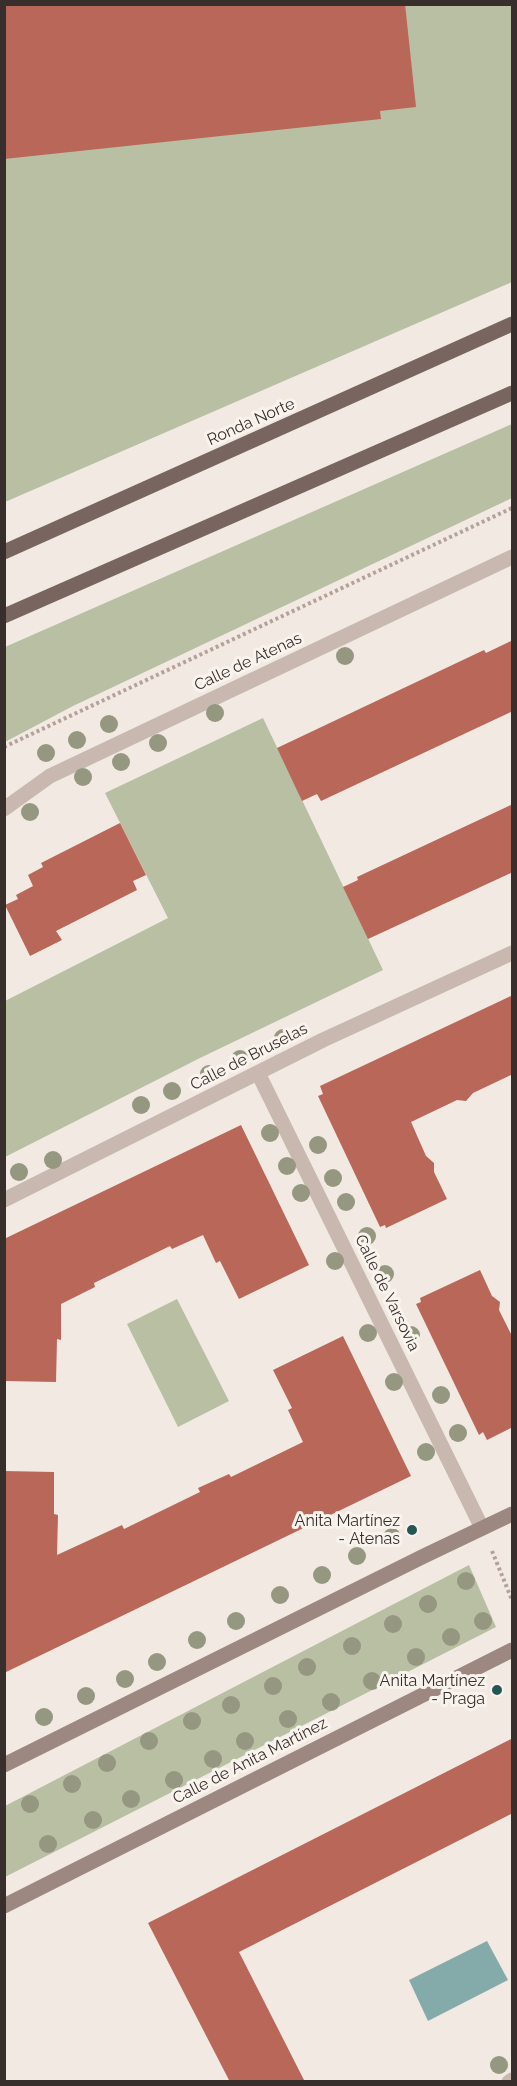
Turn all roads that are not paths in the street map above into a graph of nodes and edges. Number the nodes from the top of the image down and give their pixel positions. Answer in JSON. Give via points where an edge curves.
{"nodes":[{"id":1,"x":513,"y":324,"type":"edge"},
{"id":2,"x":513,"y":393,"type":"edge"},
{"id":3,"x":4,"y":552,"type":"edge"},
{"id":4,"x":513,"y":557,"type":"edge"},
{"id":5,"x":4,"y":616,"type":"edge"},
{"id":6,"x":4,"y":809,"type":"edge"},
{"id":7,"x":513,"y":953,"type":"edge"},
{"id":8,"x":258,"y":1073,"type":"junction"},
{"id":9,"x":4,"y":1200,"type":"edge"},
{"id":10,"x":513,"y":1514,"type":"edge"},
{"id":11,"x":482,"y":1528,"type":"junction"},
{"id":12,"x":513,"y":1650,"type":"edge"},
{"id":13,"x":4,"y":1765,"type":"edge"},
{"id":14,"x":4,"y":1906,"type":"edge"}],
"edges":[{"from":1,"to":3,"type":"main road","name":"Ronda Norte"},
{"from":2,"to":5,"type":"main road"},
{"from":4,"to":6,"type":"street","name":"Calle de Atenas","via":[[50,776]]},
{"from":7,"to":8,"type":"street","name":"Calle de Bruselas"},
{"from":8,"to":9,"type":"street","name":"Calle de Bruselas"},
{"from":8,"to":11,"type":"street","name":"Calle de Varsovia"},
{"from":10,"to":11,"type":"main road"},
{"from":11,"to":13,"type":"main road"},
{"from":12,"to":14,"type":"main road","name":"Calle de Anita Martínez"}]}
